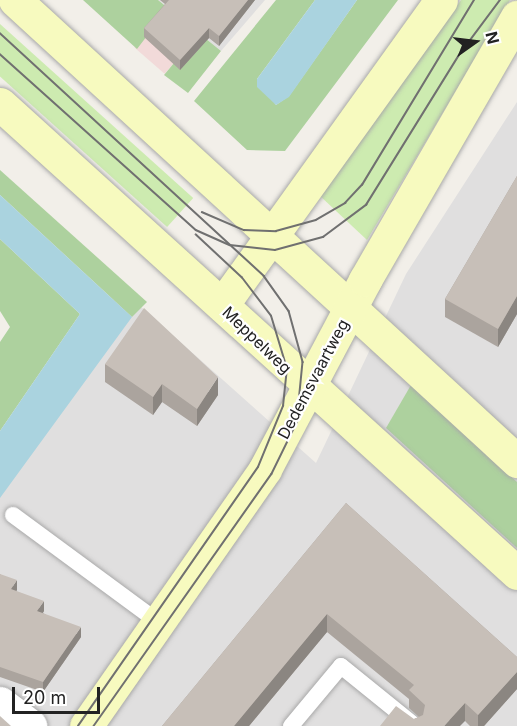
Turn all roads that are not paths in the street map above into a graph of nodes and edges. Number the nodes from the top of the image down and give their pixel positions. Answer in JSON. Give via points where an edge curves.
{"nodes":[{"id":1,"x":15,"y":0,"type":"edge"},
{"id":2,"x":441,"y":0,"type":"edge"},
{"id":3,"x":517,"y":17,"type":"edge"},
{"id":4,"x":0,"y":104,"type":"edge"},
{"id":5,"x":273,"y":236,"type":"junction"},
{"id":6,"x":222,"y":305,"type":"junction"},
{"id":7,"x":351,"y":307,"type":"junction"},
{"id":8,"x":308,"y":388,"type":"junction"},
{"id":9,"x":517,"y":461,"type":"edge"},
{"id":10,"x":13,"y":515,"type":"dead end"},
{"id":11,"x":517,"y":573,"type":"edge"},
{"id":12,"x":158,"y":622,"type":"junction"},
{"id":13,"x":0,"y":703,"type":"edge"},
{"id":14,"x":30,"y":726,"type":"edge"},
{"id":15,"x":86,"y":726,"type":"edge"},
{"id":16,"x":291,"y":726,"type":"edge"},
{"id":17,"x":414,"y":726,"type":"edge"}],
"edges":[{"from":1,"to":5,"type":"main road"},
{"from":2,"to":5,"type":"main road"},
{"from":3,"to":7,"type":"main road","name":"Dedemsvaartweg"},
{"from":4,"to":6,"type":"main road","name":"Meppelweg"},
{"from":5,"to":6,"type":"main road"},
{"from":5,"to":7,"type":"main road"},
{"from":6,"to":8,"type":"main road","name":"Meppelweg"},
{"from":7,"to":8,"type":"main road","name":"Dedemsvaartweg"},
{"from":7,"to":9,"type":"main road"},
{"from":8,"to":11,"type":"main road","name":"Meppelweg"},
{"from":8,"to":12,"type":"main road","name":"Dedemsvaartweg","via":[[266,469]]},
{"from":10,"to":12,"type":"lane"},
{"from":12,"to":15,"type":"main road","name":"Dedemsvaartweg"},
{"from":13,"to":14,"type":"street"},
{"from":16,"to":17,"type":"lane","via":[[342,666]]}]}
